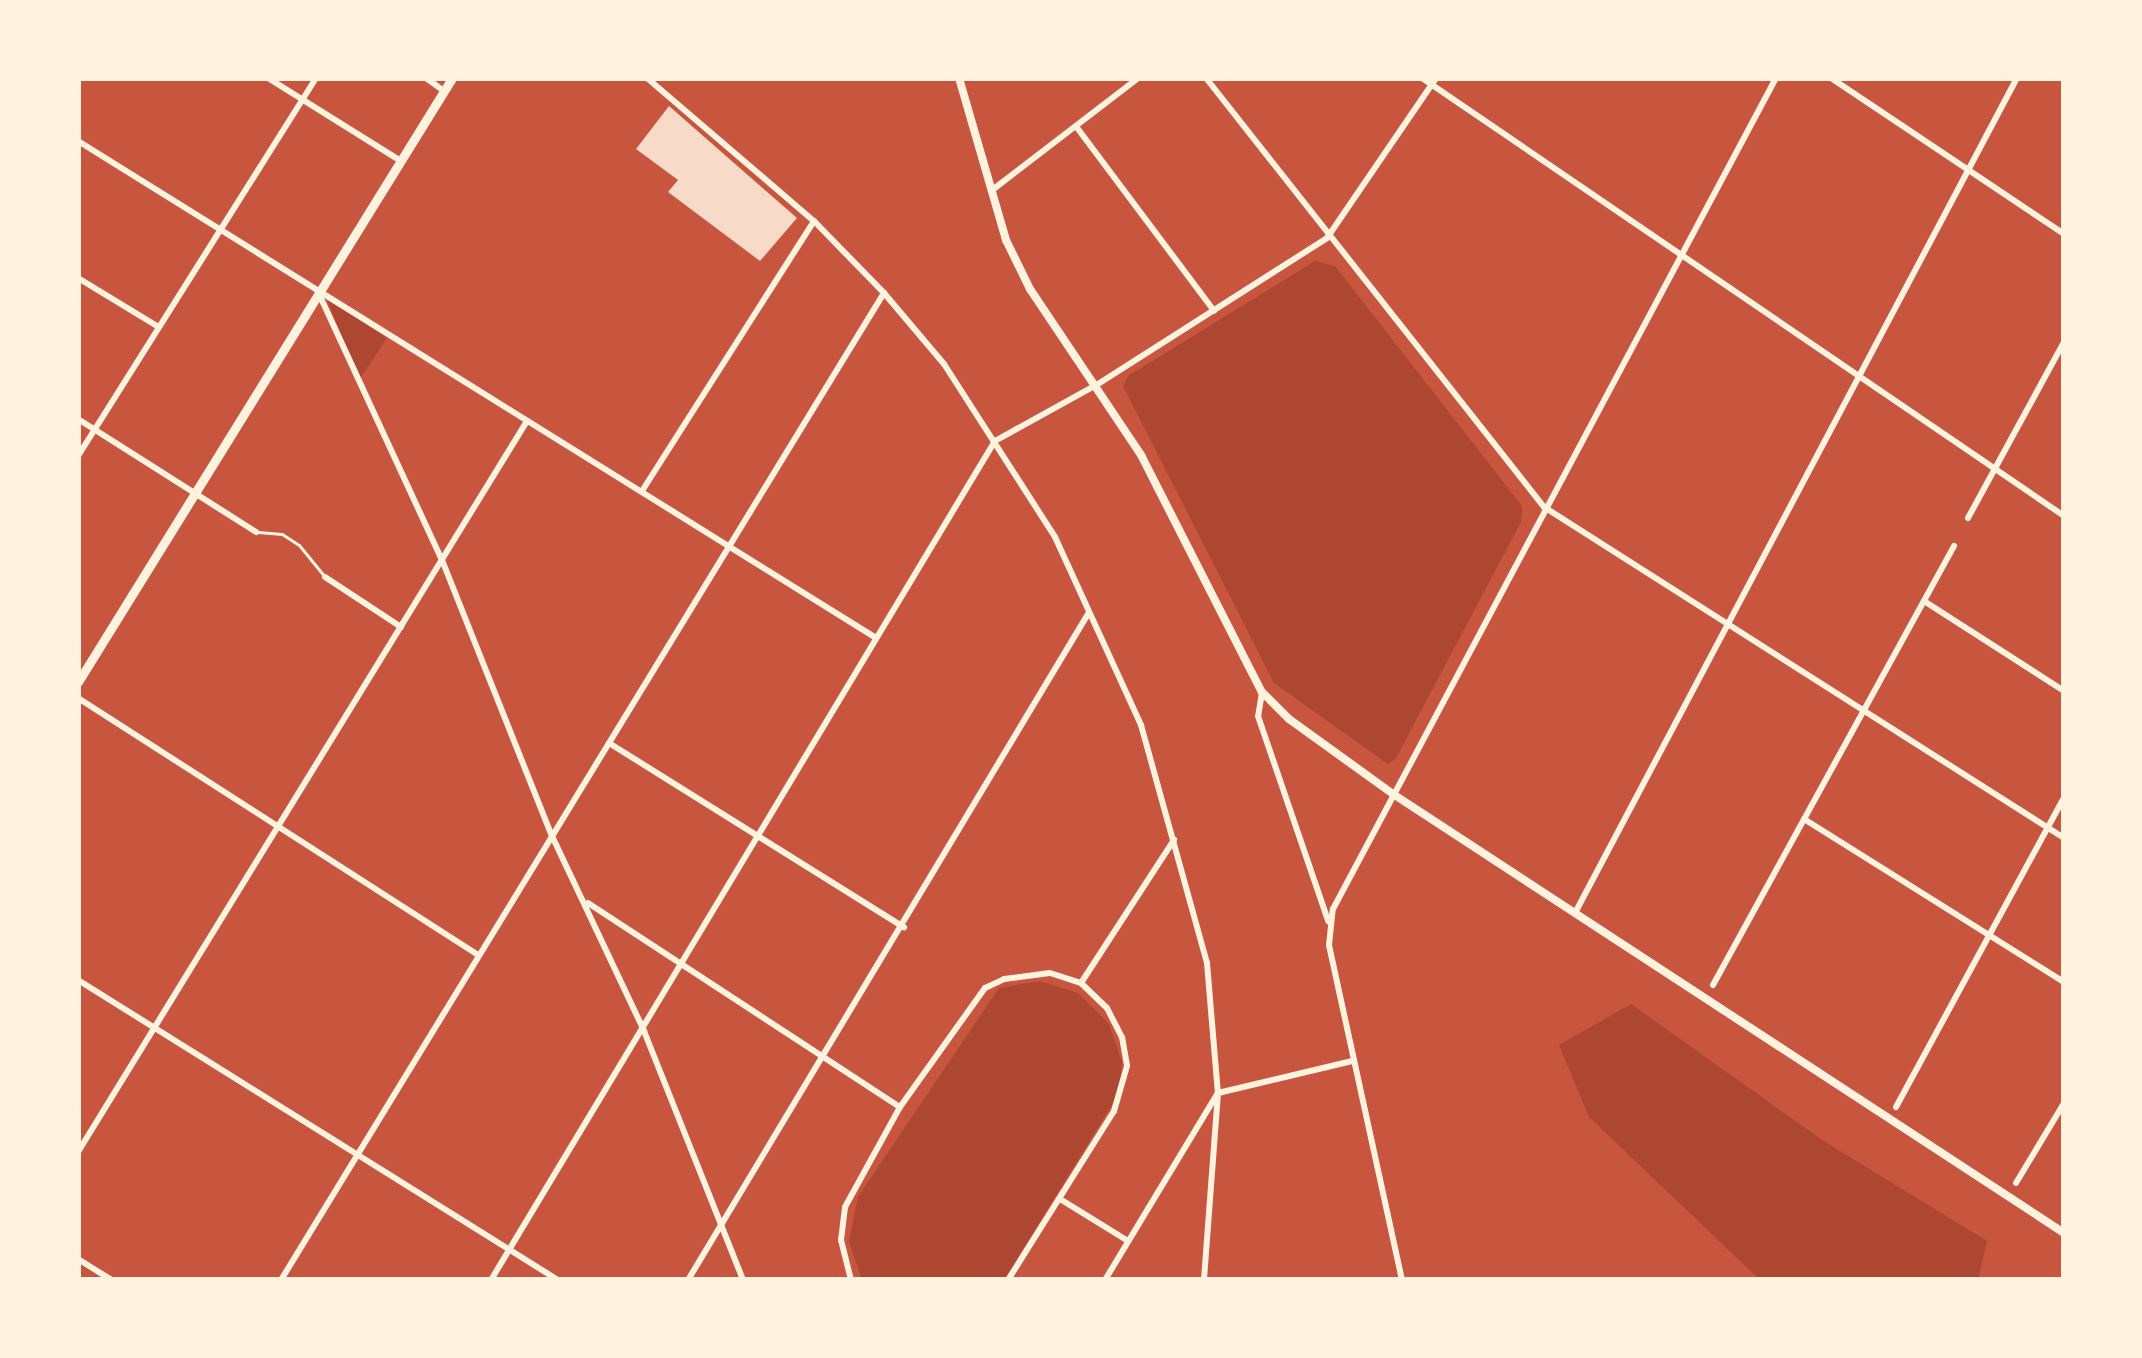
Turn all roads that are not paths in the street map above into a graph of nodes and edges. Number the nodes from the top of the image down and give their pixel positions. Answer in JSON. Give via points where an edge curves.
{"nodes":[{"id":1,"x":268,"y":78,"type":"edge"},
{"id":2,"x":316,"y":78,"type":"edge"},
{"id":3,"x":426,"y":78,"type":"edge"},
{"id":4,"x":452,"y":78,"type":"edge"},
{"id":5,"x":646,"y":78,"type":"edge"},
{"id":6,"x":959,"y":78,"type":"edge"},
{"id":7,"x":1138,"y":78,"type":"edge"},
{"id":8,"x":1206,"y":78,"type":"edge"},
{"id":9,"x":1422,"y":78,"type":"edge"},
{"id":10,"x":1776,"y":78,"type":"edge"},
{"id":11,"x":1831,"y":78,"type":"edge"},
{"id":12,"x":2017,"y":78,"type":"edge"},
{"id":13,"x":1434,"y":81,"type":"edge"},
{"id":14,"x":444,"y":91,"type":"junction"},
{"id":15,"x":303,"y":100,"type":"junction"},
{"id":16,"x":1078,"y":128,"type":"junction"},
{"id":17,"x":78,"y":141,"type":"edge"},
{"id":18,"x":399,"y":160,"type":"junction"},
{"id":19,"x":1967,"y":171,"type":"junction"},
{"id":20,"x":991,"y":191,"type":"junction"},
{"id":21,"x":814,"y":221,"type":"junction"},
{"id":22,"x":219,"y":230,"type":"junction"},
{"id":23,"x":2064,"y":234,"type":"edge"},
{"id":24,"x":1327,"y":238,"type":"junction"},
{"id":25,"x":1684,"y":256,"type":"junction"},
{"id":26,"x":78,"y":278,"type":"edge"},
{"id":27,"x":318,"y":291,"type":"junction"},
{"id":28,"x":884,"y":293,"type":"junction"},
{"id":29,"x":1214,"y":311,"type":"junction"},
{"id":30,"x":158,"y":327,"type":"junction"},
{"id":31,"x":2064,"y":342,"type":"edge"},
{"id":32,"x":1861,"y":374,"type":"junction"},
{"id":33,"x":1098,"y":384,"type":"junction"},
{"id":34,"x":78,"y":419,"type":"edge"},
{"id":35,"x":527,"y":422,"type":"junction"},
{"id":36,"x":95,"y":430,"type":"junction"},
{"id":37,"x":995,"y":441,"type":"junction"},
{"id":38,"x":78,"y":457,"type":"edge"},
{"id":39,"x":1993,"y":472,"type":"junction"},
{"id":40,"x":642,"y":491,"type":"junction"},
{"id":41,"x":195,"y":493,"type":"junction"},
{"id":42,"x":1544,"y":507,"type":"junction"},
{"id":43,"x":2064,"y":516,"type":"edge"},
{"id":44,"x":1968,"y":518,"type":"dead end"},
{"id":45,"x":256,"y":532,"type":"joint"},
{"id":46,"x":730,"y":545,"type":"junction"},
{"id":47,"x":1954,"y":546,"type":"dead end"},
{"id":48,"x":442,"y":560,"type":"junction"},
{"id":49,"x":325,"y":577,"type":"joint"},
{"id":50,"x":1924,"y":601,"type":"junction"},
{"id":51,"x":1089,"y":613,"type":"junction"},
{"id":52,"x":1724,"y":623,"type":"junction"},
{"id":53,"x":401,"y":627,"type":"junction"},
{"id":54,"x":876,"y":638,"type":"junction"},
{"id":55,"x":78,"y":682,"type":"edge"},
{"id":56,"x":2064,"y":691,"type":"edge"},
{"id":57,"x":1262,"y":692,"type":"junction"},
{"id":58,"x":78,"y":698,"type":"edge"},
{"id":59,"x":1864,"y":710,"type":"junction"},
{"id":60,"x":609,"y":743,"type":"junction"},
{"id":61,"x":1394,"y":794,"type":"junction"},
{"id":62,"x":2064,"y":797,"type":"edge"},
{"id":63,"x":1804,"y":819,"type":"junction"},
{"id":64,"x":278,"y":826,"type":"junction"},
{"id":65,"x":2048,"y":827,"type":"junction"},
{"id":66,"x":552,"y":836,"type":"junction"},
{"id":67,"x":758,"y":836,"type":"junction"},
{"id":68,"x":1175,"y":838,"type":"junction"},
{"id":69,"x":2064,"y":838,"type":"edge"},
{"id":70,"x":585,"y":901,"type":"junction"},
{"id":71,"x":1574,"y":914,"type":"junction"},
{"id":72,"x":1330,"y":924,"type":"junction"},
{"id":73,"x":904,"y":927,"type":"junction"},
{"id":74,"x":1990,"y":935,"type":"junction"},
{"id":75,"x":479,"y":956,"type":"junction"},
{"id":76,"x":684,"y":965,"type":"junction"},
{"id":77,"x":78,"y":980,"type":"edge"},
{"id":78,"x":2064,"y":982,"type":"edge"},
{"id":79,"x":1081,"y":983,"type":"junction"},
{"id":80,"x":1713,"y":985,"type":"dead end"},
{"id":81,"x":154,"y":1028,"type":"junction"},
{"id":82,"x":644,"y":1031,"type":"junction"},
{"id":83,"x":825,"y":1059,"type":"junction"},
{"id":84,"x":1352,"y":1061,"type":"junction"},
{"id":85,"x":1218,"y":1094,"type":"junction"},
{"id":86,"x":2064,"y":1103,"type":"edge"},
{"id":87,"x":900,"y":1107,"type":"junction"},
{"id":88,"x":1896,"y":1107,"type":"dead end"},
{"id":89,"x":78,"y":1153,"type":"edge"},
{"id":90,"x":356,"y":1156,"type":"junction"},
{"id":91,"x":2016,"y":1183,"type":"dead end"},
{"id":92,"x":1060,"y":1199,"type":"junction"},
{"id":93,"x":721,"y":1225,"type":"junction"},
{"id":94,"x":2064,"y":1234,"type":"edge"},
{"id":95,"x":1128,"y":1241,"type":"junction"},
{"id":96,"x":509,"y":1250,"type":"junction"},
{"id":97,"x":78,"y":1259,"type":"edge"},
{"id":98,"x":111,"y":1280,"type":"edge"},
{"id":99,"x":281,"y":1280,"type":"edge"},
{"id":100,"x":490,"y":1280,"type":"edge"},
{"id":101,"x":558,"y":1280,"type":"edge"},
{"id":102,"x":688,"y":1280,"type":"edge"},
{"id":103,"x":743,"y":1280,"type":"edge"},
{"id":104,"x":851,"y":1280,"type":"edge"},
{"id":105,"x":1008,"y":1280,"type":"edge"},
{"id":106,"x":1105,"y":1280,"type":"edge"},
{"id":107,"x":1204,"y":1280,"type":"edge"},
{"id":108,"x":1402,"y":1280,"type":"edge"}],
"edges":[{"from":1,"to":15,"type":"street"},
{"from":2,"to":15,"type":"street"},
{"from":3,"to":14,"type":"street"},
{"from":4,"to":14,"type":"main road"},
{"from":5,"to":21,"type":"street"},
{"from":6,"to":20,"type":"street"},
{"from":7,"to":16,"type":"street"},
{"from":8,"to":24,"type":"street"},
{"from":9,"to":13,"type":"street"},
{"from":10,"to":25,"type":"street"},
{"from":11,"to":19,"type":"street"},
{"from":12,"to":19,"type":"street"},
{"from":13,"to":24,"type":"street"},
{"from":13,"to":25,"type":"street"},
{"from":14,"to":18,"type":"main road"},
{"from":15,"to":18,"type":"street"},
{"from":15,"to":22,"type":"street"},
{"from":16,"to":20,"type":"street"},
{"from":16,"to":29,"type":"street"},
{"from":17,"to":22,"type":"street"},
{"from":18,"to":27,"type":"main road"},
{"from":19,"to":23,"type":"street"},
{"from":19,"to":32,"type":"street"},
{"from":20,"to":33,"type":"street","via":[[1030,290]]},
{"from":21,"to":28,"type":"street"},
{"from":21,"to":40,"type":"street"},
{"from":22,"to":27,"type":"street"},
{"from":22,"to":30,"type":"street"},
{"from":24,"to":29,"type":"street"},
{"from":24,"to":42,"type":"street"},
{"from":25,"to":32,"type":"street"},
{"from":25,"to":42,"type":"street"},
{"from":26,"to":30,"type":"street"},
{"from":27,"to":35,"type":"street"},
{"from":27,"to":41,"type":"main road"},
{"from":27,"to":48,"type":"street"},
{"from":28,"to":37,"type":"street"},
{"from":28,"to":46,"type":"street"},
{"from":29,"to":33,"type":"street"},
{"from":30,"to":36,"type":"street"},
{"from":31,"to":39,"type":"street"},
{"from":32,"to":39,"type":"street"},
{"from":32,"to":52,"type":"street"},
{"from":33,"to":37,"type":"street"},
{"from":33,"to":57,"type":"street"},
{"from":34,"to":36,"type":"street"},
{"from":35,"to":40,"type":"street"},
{"from":35,"to":48,"type":"street"},
{"from":36,"to":38,"type":"street"},
{"from":36,"to":41,"type":"street"},
{"from":37,"to":51,"type":"street","via":[[1055,537]]},
{"from":37,"to":54,"type":"street"},
{"from":39,"to":43,"type":"street"},
{"from":39,"to":44,"type":"street"},
{"from":40,"to":46,"type":"street"},
{"from":41,"to":45,"type":"street"},
{"from":41,"to":55,"type":"main road"},
{"from":42,"to":52,"type":"street"},
{"from":42,"to":61,"type":"street"},
{"from":45,"to":49,"type":"lane","via":[[299,544]]},
{"from":46,"to":54,"type":"street"},
{"from":46,"to":60,"type":"street"},
{"from":47,"to":50,"type":"street"},
{"from":48,"to":53,"type":"street"},
{"from":48,"to":66,"type":"street"},
{"from":49,"to":53,"type":"street"},
{"from":50,"to":56,"type":"street"},
{"from":50,"to":59,"type":"street"},
{"from":51,"to":68,"type":"street","via":[[1141,724]]},
{"from":51,"to":73,"type":"street"},
{"from":52,"to":59,"type":"street"},
{"from":52,"to":71,"type":"street"},
{"from":53,"to":64,"type":"street"},
{"from":54,"to":67,"type":"street"},
{"from":57,"to":61,"type":"street"},
{"from":57,"to":72,"type":"street","via":[[1258,716]]},
{"from":58,"to":64,"type":"street"},
{"from":59,"to":63,"type":"street"},
{"from":59,"to":65,"type":"street"},
{"from":60,"to":66,"type":"street"},
{"from":60,"to":67,"type":"street"},
{"from":61,"to":71,"type":"street"},
{"from":61,"to":72,"type":"street"},
{"from":62,"to":65,"type":"street"},
{"from":63,"to":74,"type":"street"},
{"from":63,"to":80,"type":"street"},
{"from":64,"to":75,"type":"street"},
{"from":64,"to":81,"type":"street"},
{"from":65,"to":69,"type":"street"},
{"from":65,"to":74,"type":"street"},
{"from":66,"to":70,"type":"street"},
{"from":66,"to":75,"type":"street"},
{"from":67,"to":73,"type":"street"},
{"from":67,"to":76,"type":"street"},
{"from":68,"to":79,"type":"street"},
{"from":68,"to":85,"type":"street","via":[[1207,963]]},
{"from":70,"to":76,"type":"street"},
{"from":70,"to":82,"type":"street"},
{"from":71,"to":94,"type":"street"},
{"from":72,"to":84,"type":"street"},
{"from":73,"to":83,"type":"street"},
{"from":74,"to":78,"type":"street"},
{"from":74,"to":88,"type":"street"},
{"from":75,"to":90,"type":"street"},
{"from":76,"to":82,"type":"street"},
{"from":76,"to":83,"type":"street"},
{"from":77,"to":81,"type":"street"},
{"from":79,"to":87,"type":"street","via":[[1028,974],[985,988]]},
{"from":79,"to":92,"type":"street","via":[[1122,1036],[1126,1066],[1114,1111]]},
{"from":81,"to":89,"type":"street"},
{"from":81,"to":90,"type":"street"},
{"from":82,"to":93,"type":"street"},
{"from":82,"to":96,"type":"street"},
{"from":83,"to":87,"type":"street"},
{"from":83,"to":93,"type":"street"},
{"from":84,"to":85,"type":"street"},
{"from":84,"to":108,"type":"street"},
{"from":85,"to":95,"type":"street"},
{"from":85,"to":107,"type":"street"},
{"from":86,"to":91,"type":"street"},
{"from":87,"to":104,"type":"street","via":[[845,1208],[841,1240]]},
{"from":90,"to":96,"type":"street"},
{"from":90,"to":99,"type":"street"},
{"from":92,"to":95,"type":"street"},
{"from":92,"to":105,"type":"street"},
{"from":93,"to":102,"type":"street"},
{"from":93,"to":103,"type":"street"},
{"from":95,"to":106,"type":"street"},
{"from":96,"to":100,"type":"street"},
{"from":96,"to":101,"type":"street"},
{"from":97,"to":98,"type":"street"}]}
